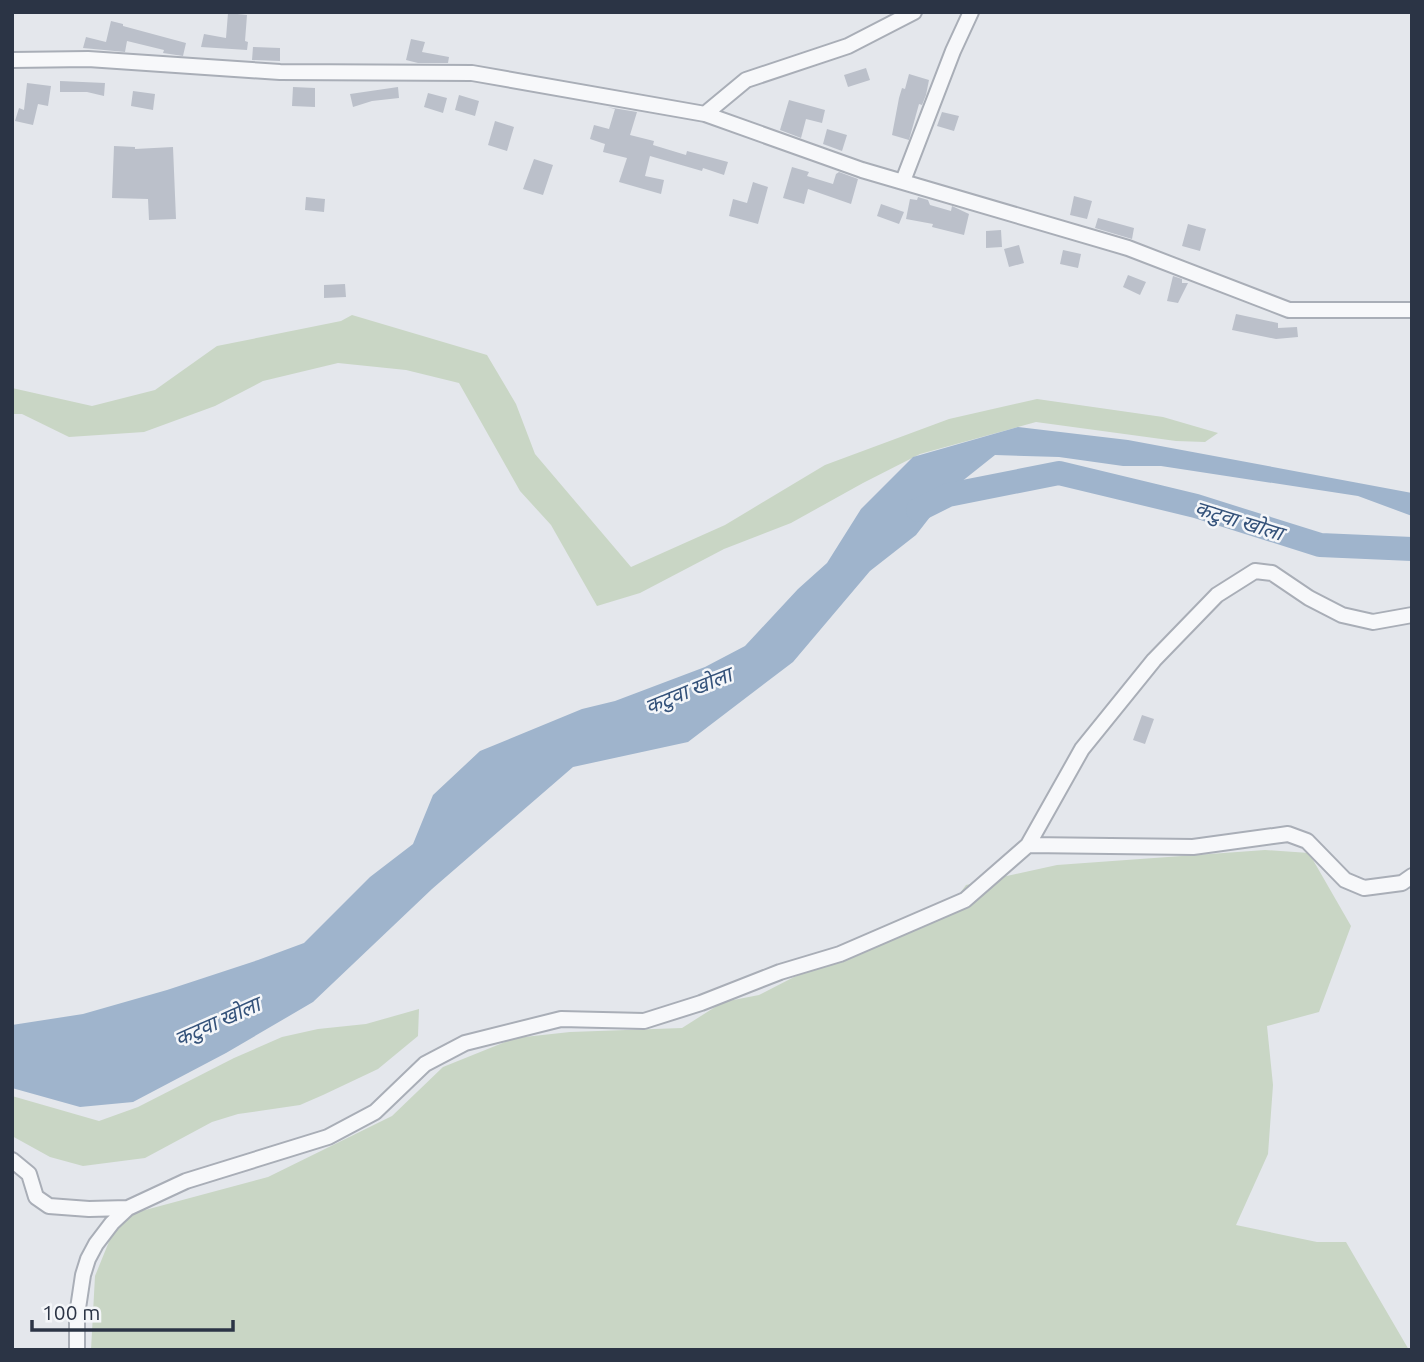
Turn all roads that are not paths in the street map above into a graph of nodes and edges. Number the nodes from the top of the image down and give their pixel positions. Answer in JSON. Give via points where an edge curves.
{"nodes":[{"id":1,"x":914,"y":12,"type":"edge"},
{"id":2,"x":971,"y":12,"type":"edge"},
{"id":3,"x":12,"y":60,"type":"edge"},
{"id":4,"x":705,"y":114,"type":"junction"},
{"id":5,"x":903,"y":181,"type":"junction"},
{"id":6,"x":1412,"y":310,"type":"edge"},
{"id":7,"x":1412,"y":615,"type":"edge"},
{"id":8,"x":1028,"y":845,"type":"junction"},
{"id":9,"x":1412,"y":876,"type":"edge"},
{"id":10,"x":12,"y":1160,"type":"edge"},
{"id":11,"x":128,"y":1208,"type":"junction"},
{"id":12,"x":77,"y":1350,"type":"edge"}],
"edges":[{"from":1,"to":4,"type":"street","via":[[848,46],[746,80]]},
{"from":2,"to":5,"type":"street"},
{"from":3,"to":4,"type":"street","via":[[88,59],[280,72],[472,73]]},
{"from":4,"to":5,"type":"street"},
{"from":5,"to":6,"type":"street","via":[[1128,248],[1289,310]]},
{"from":7,"to":8,"type":"street","via":[[1373,622],[1342,615],[1272,573],[1255,570],[1217,595],[1154,660],[1082,749]]},
{"from":8,"to":9,"type":"street","via":[[1193,847],[1288,834],[1307,841],[1345,880],[1364,888],[1402,883]]},
{"from":8,"to":11,"type":"street","via":[[965,900],[841,954],[644,1021],[561,1019],[465,1043],[425,1064],[375,1112],[328,1136],[186,1181]]},
{"from":10,"to":11,"type":"street","via":[[29,1174],[36,1198],[49,1206]]},
{"from":11,"to":12,"type":"street","via":[[88,1259],[77,1315]]}]}
